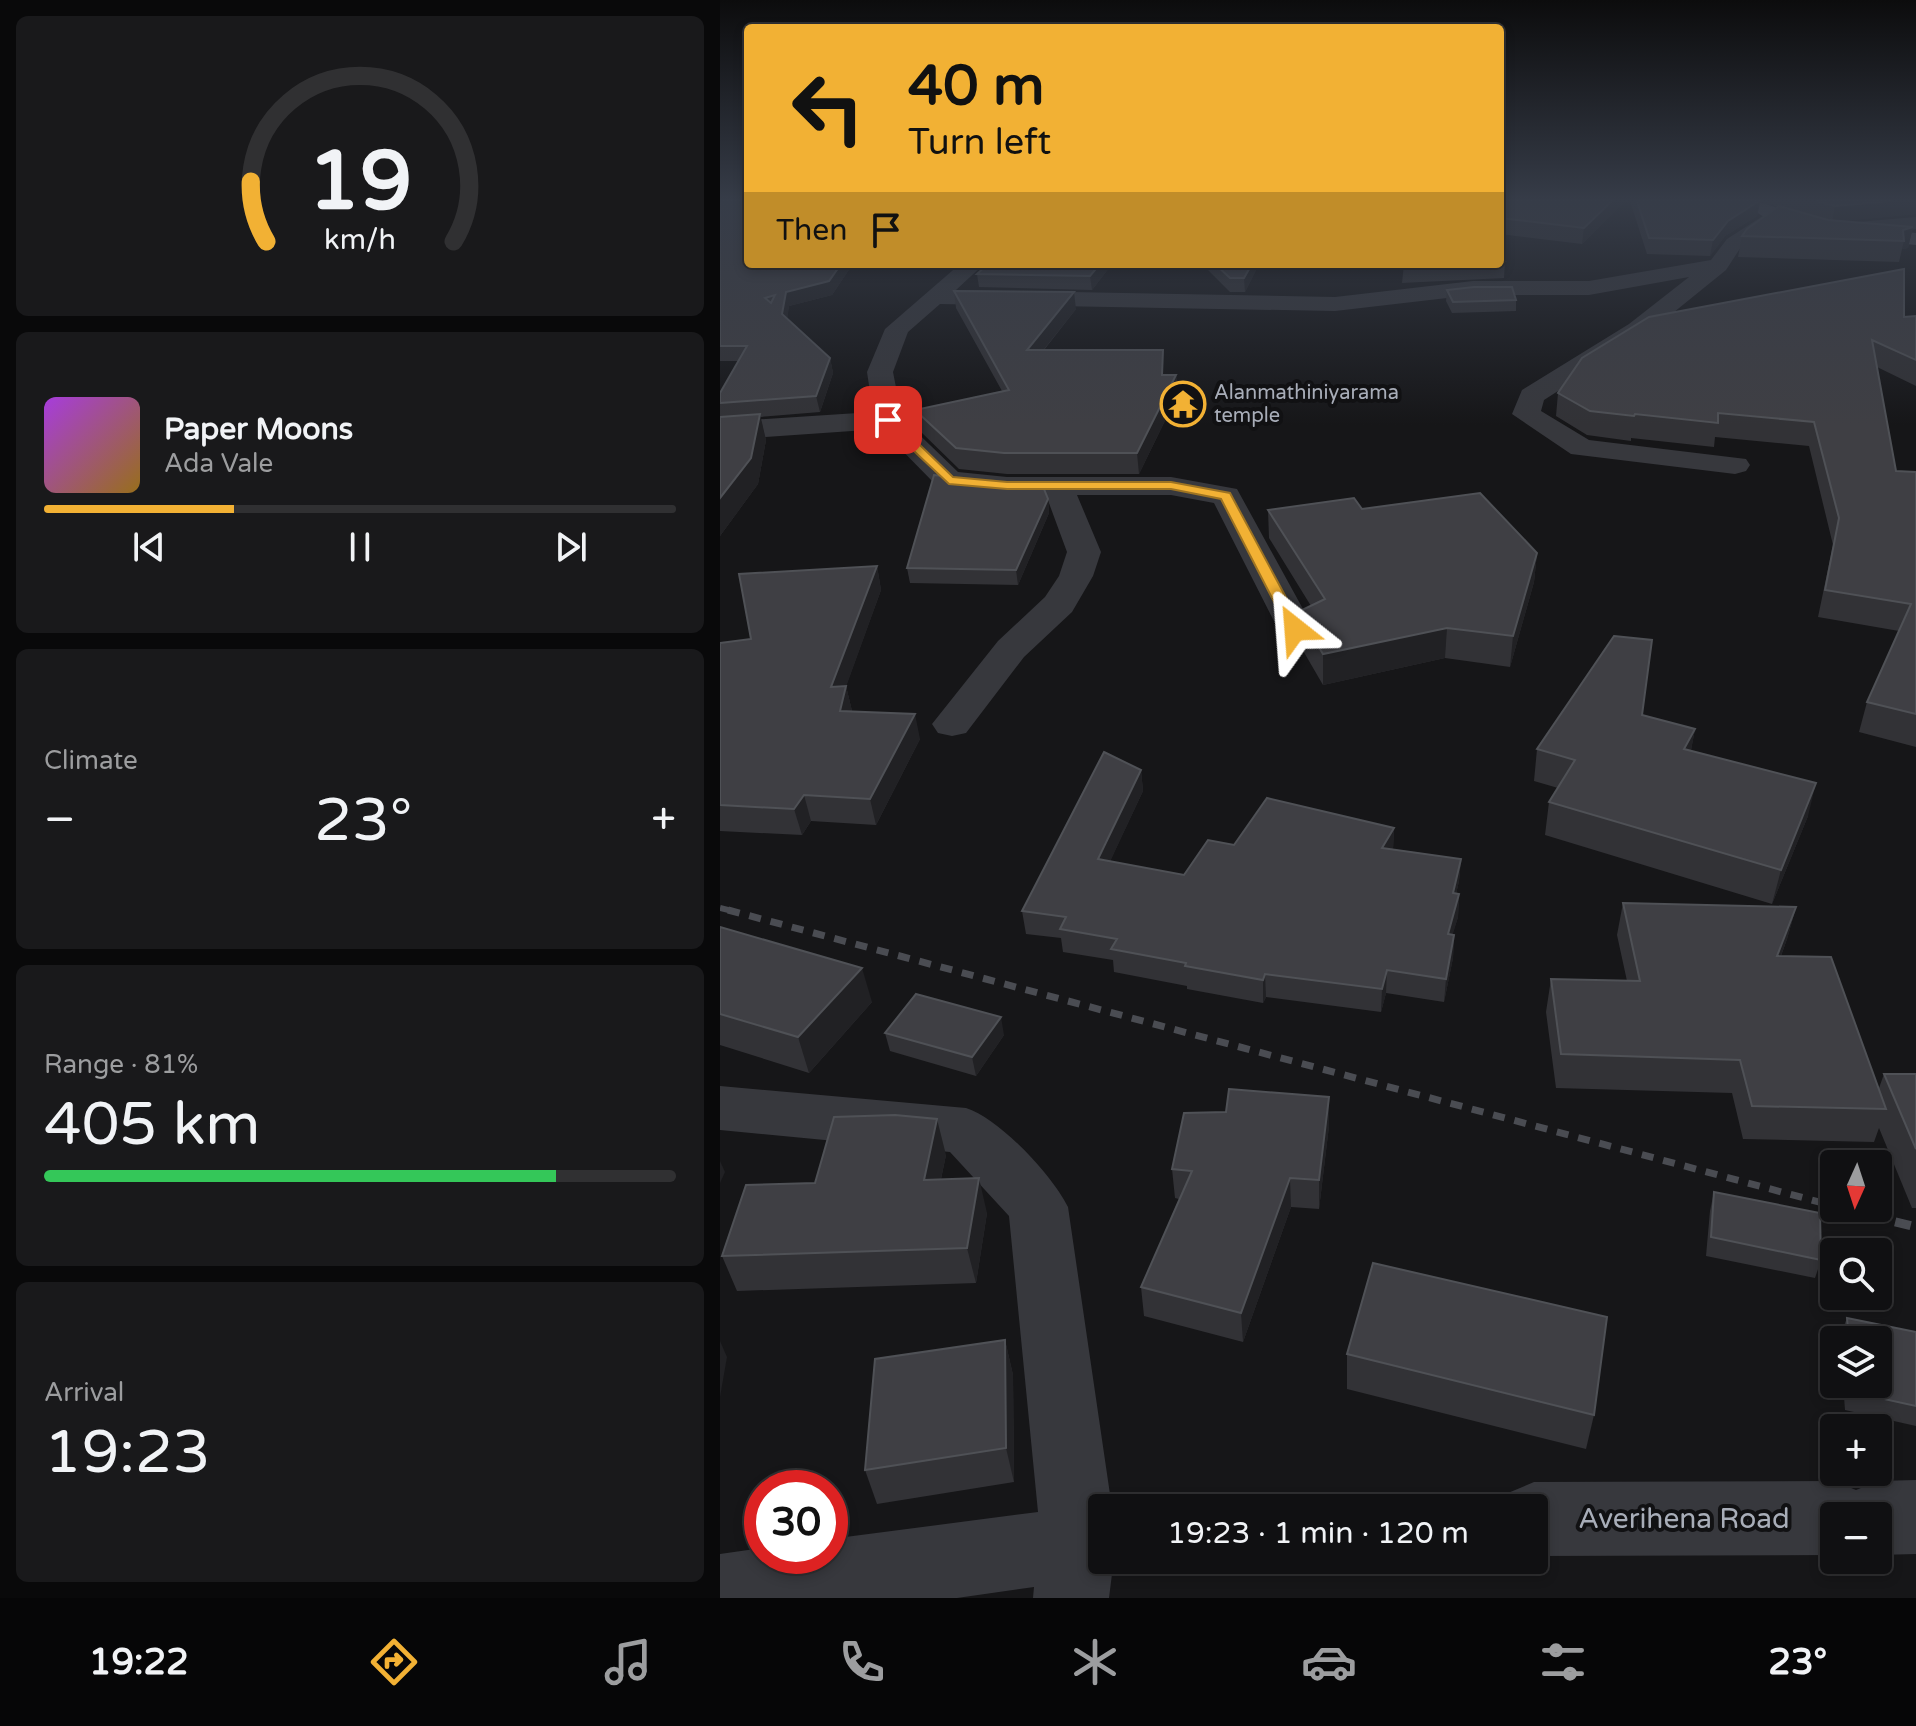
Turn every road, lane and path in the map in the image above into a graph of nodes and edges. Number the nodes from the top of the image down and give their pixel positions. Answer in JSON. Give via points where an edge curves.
{"nodes":[{"id":1,"x":959,"y":276,"type":"edge"},
{"id":2,"x":1659,"y":276,"type":"edge"},
{"id":3,"x":1705,"y":276,"type":"edge"},
{"id":4,"x":933,"y":297,"type":"junction"},
{"id":5,"x":888,"y":420,"type":"junction"},
{"id":6,"x":720,"y":431,"type":"edge"},
{"id":7,"x":1735,"y":465,"type":"dead end"},
{"id":8,"x":1058,"y":486,"type":"junction"},
{"id":9,"x":1295,"y":629,"type":"dead end"},
{"id":10,"x":952,"y":724,"type":"dead end"},
{"id":11,"x":720,"y":1108,"type":"edge"},
{"id":12,"x":1916,"y":1517,"type":"edge"},
{"id":13,"x":1820,"y":1518,"type":"edge"},
{"id":14,"x":1892,"y":1518,"type":"edge"},
{"id":15,"x":1548,"y":1519,"type":"edge"},
{"id":16,"x":1084,"y":1561,"type":"edge"},
{"id":17,"x":720,"y":1592,"type":"edge"}],
"edges":[{"from":1,"to":4,"type":"street"},
{"from":2,"to":4,"type":"street","via":[[1589,288],[1473,288],[1335,304]]},
{"from":3,"to":7,"type":"street","via":[[1638,329],[1532,396],[1526,414],[1581,448]]},
{"from":4,"to":5,"type":"street","via":[[897,329],[880,372]]},
{"from":5,"to":6,"type":"street"},
{"from":5,"to":8,"type":"street","via":[[949,480]]},
{"from":8,"to":9,"type":"street","via":[[1171,486],[1226,496]]},
{"from":8,"to":10,"type":"street","via":[[1084,552],[1076,576],[1059,604],[1011,649]]},
{"from":11,"to":16,"type":"street","via":[[966,1131],[1038,1207]]},
{"from":12,"to":14,"type":"street"},
{"from":13,"to":15,"type":"street","name":"Averihena Road"},
{"from":16,"to":17,"type":"street"}]}
